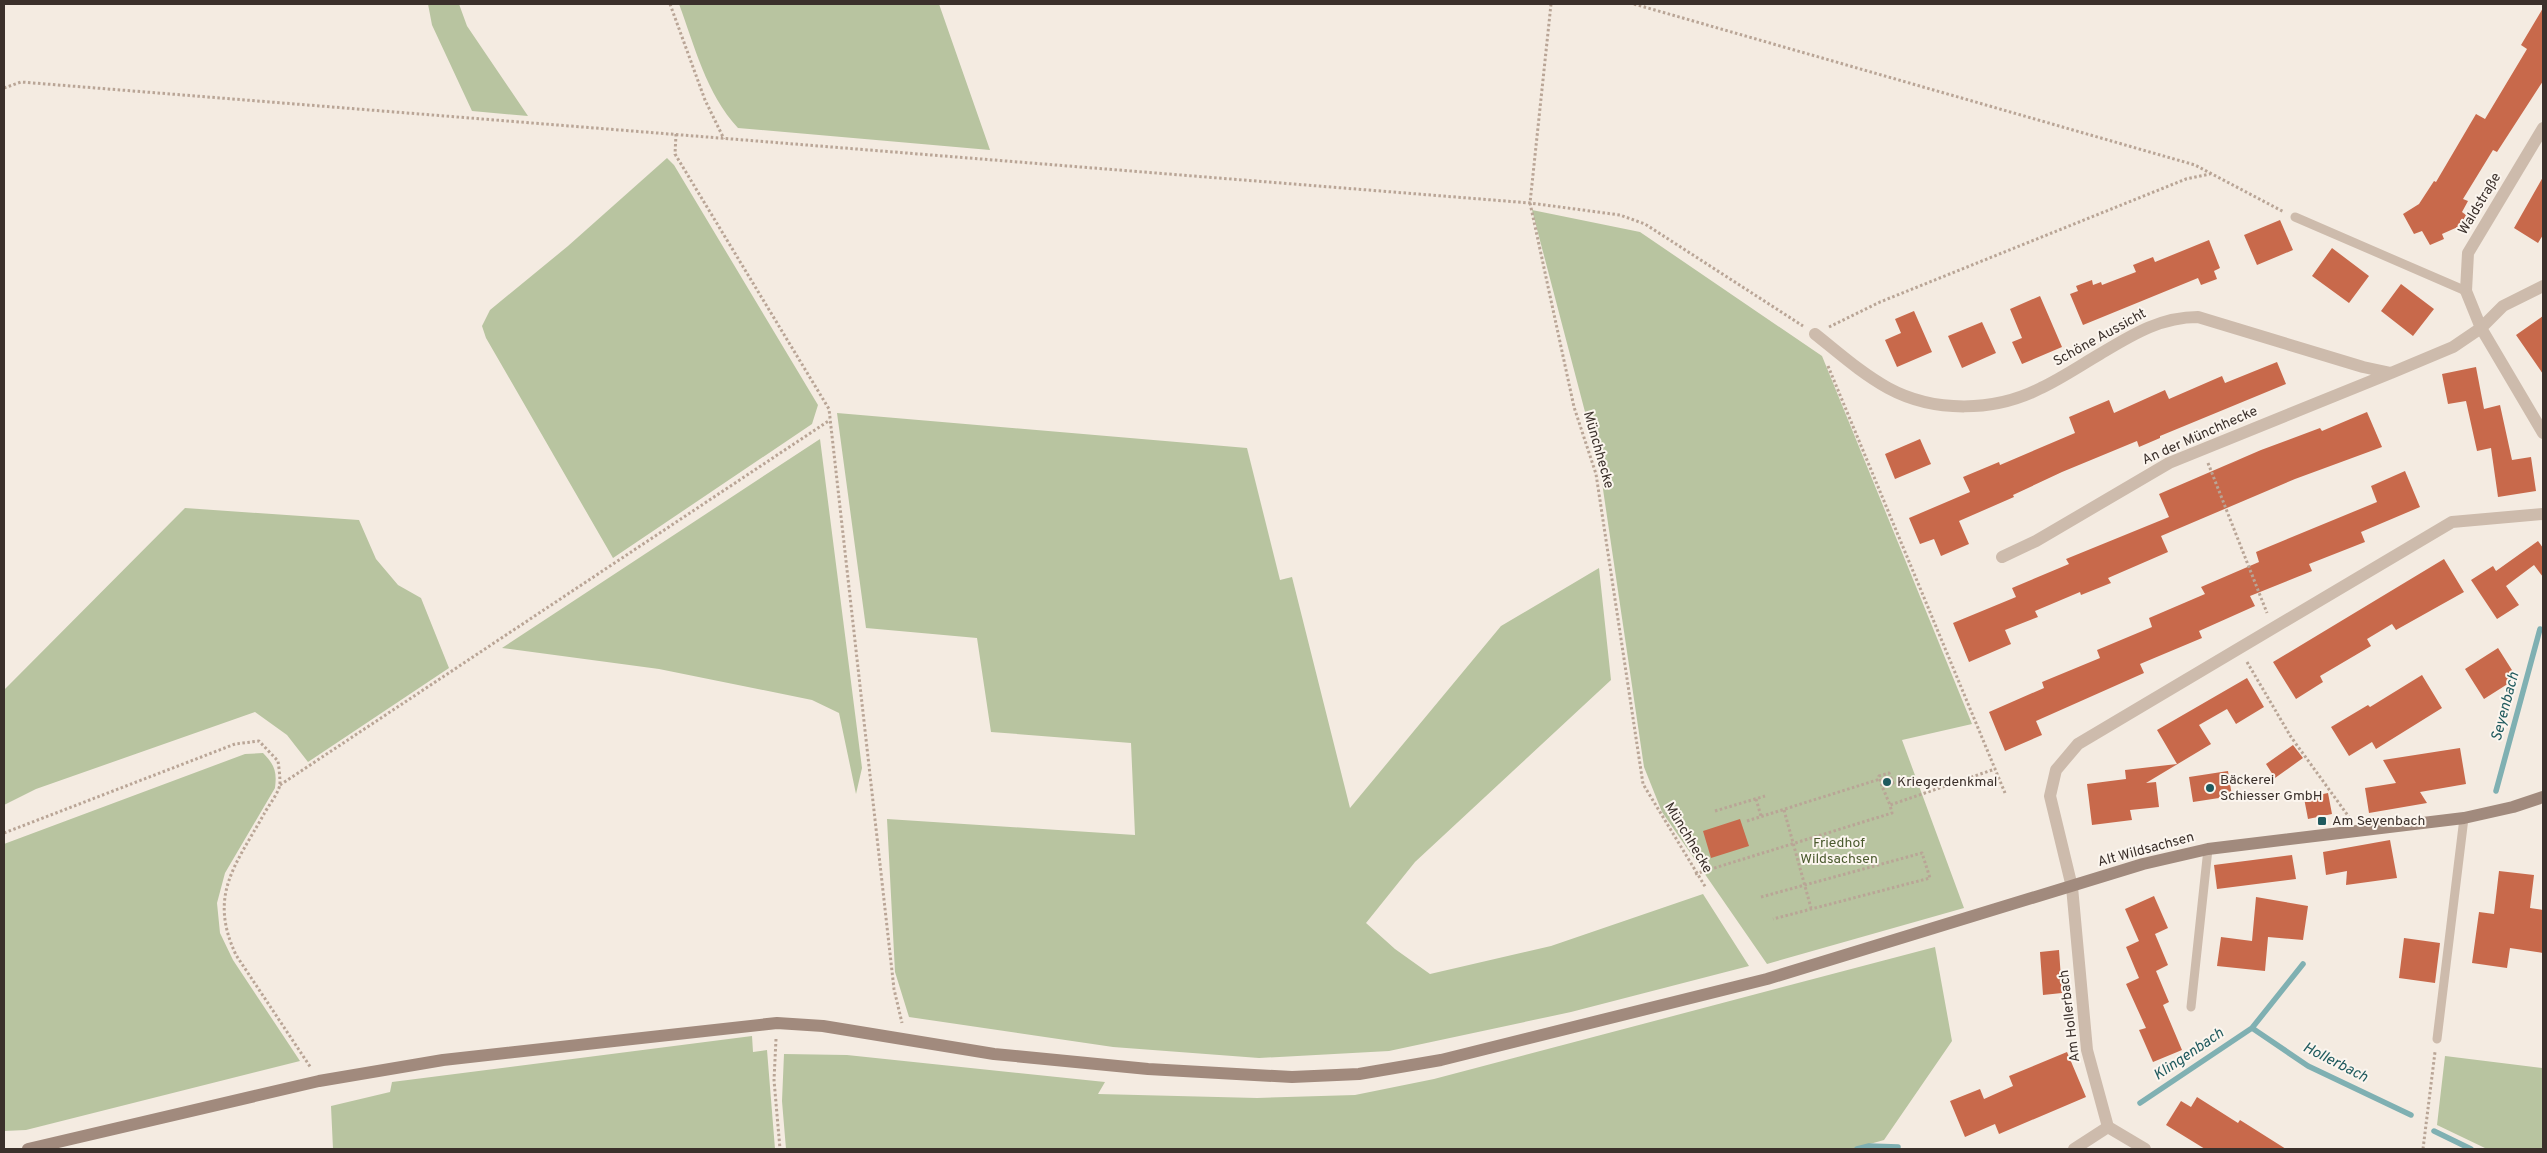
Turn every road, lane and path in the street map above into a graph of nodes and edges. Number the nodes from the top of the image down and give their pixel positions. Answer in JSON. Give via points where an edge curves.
{"nodes":[{"id":1,"x":670,"y":4,"type":"edge"},
{"id":2,"x":1551,"y":4,"type":"edge"},
{"id":3,"x":1634,"y":4,"type":"edge"},
{"id":4,"x":4,"y":88,"type":"edge"},
{"id":5,"x":2543,"y":128,"type":"edge"},
{"id":6,"x":676,"y":134,"type":"junction"},
{"id":7,"x":724,"y":139,"type":"junction"},
{"id":8,"x":2211,"y":174,"type":"junction"},
{"id":9,"x":1530,"y":203,"type":"junction"},
{"id":10,"x":2295,"y":217,"type":"joint"},
{"id":11,"x":2543,"y":286,"type":"edge"},
{"id":12,"x":2466,"y":291,"type":"junction"},
{"id":13,"x":2481,"y":328,"type":"junction"},
{"id":14,"x":1815,"y":334,"type":"junction"},
{"id":15,"x":1826,"y":361,"type":"dead end"},
{"id":16,"x":2391,"y":373,"type":"junction"},
{"id":17,"x":830,"y":420,"type":"junction"},
{"id":18,"x":2543,"y":433,"type":"edge"},
{"id":19,"x":2203,"y":449,"type":"junction"},
{"id":20,"x":2543,"y":514,"type":"edge"},
{"id":21,"x":2002,"y":556,"type":"dead end"},
{"id":22,"x":2273,"y":628,"type":"junction"},
{"id":23,"x":2239,"y":648,"type":"junction"},
{"id":24,"x":1996,"y":770,"type":"junction"},
{"id":25,"x":1880,"y":779,"type":"junction"},
{"id":26,"x":280,"y":785,"type":"junction"},
{"id":27,"x":1882,"y":786,"type":"junction"},
{"id":28,"x":2005,"y":793,"type":"dead end"},
{"id":29,"x":1765,"y":796,"type":"dead end"},
{"id":30,"x":2543,"y":797,"type":"edge"},
{"id":31,"x":1756,"y":799,"type":"junction"},
{"id":32,"x":1890,"y":805,"type":"junction"},
{"id":33,"x":1784,"y":810,"type":"junction"},
{"id":34,"x":1715,"y":811,"type":"dead end"},
{"id":35,"x":1761,"y":816,"type":"junction"},
{"id":36,"x":2464,"y":818,"type":"junction"},
{"id":37,"x":1747,"y":821,"type":"dead end"},
{"id":38,"x":4,"y":832,"type":"edge"},
{"id":39,"x":2359,"y":832,"type":"junction"},
{"id":40,"x":1793,"y":843,"type":"junction"},
{"id":41,"x":2208,"y":849,"type":"junction"},
{"id":42,"x":1696,"y":874,"type":"junction"},
{"id":43,"x":1804,"y":885,"type":"junction"},
{"id":44,"x":2072,"y":887,"type":"junction"},
{"id":45,"x":1706,"y":888,"type":"dead end"},
{"id":46,"x":1761,"y":898,"type":"dead end"},
{"id":47,"x":1810,"y":908,"type":"junction"},
{"id":48,"x":1773,"y":920,"type":"dead end"},
{"id":49,"x":2191,"y":1007,"type":"dead end"},
{"id":50,"x":777,"y":1023,"type":"junction"},
{"id":51,"x":2437,"y":1039,"type":"joint"},
{"id":52,"x":906,"y":1041,"type":"junction"},
{"id":53,"x":319,"y":1081,"type":"junction"},
{"id":54,"x":2108,"y":1127,"type":"junction"},
{"id":55,"x":28,"y":1149,"type":"edge"},
{"id":56,"x":780,"y":1149,"type":"edge"},
{"id":57,"x":2074,"y":1149,"type":"edge"},
{"id":58,"x":2145,"y":1149,"type":"edge"},
{"id":59,"x":2423,"y":1149,"type":"edge"}],
"edges":[{"from":1,"to":7,"type":"path","via":[[705,100]]},
{"from":2,"to":9,"type":"path","name":"Münchhecke"},
{"from":3,"to":8,"type":"path","via":[[2195,165]]},
{"from":4,"to":6,"type":"path","via":[[22,82]]},
{"from":5,"to":12,"type":"street","name":"Waldstraße","via":[[2468,253]]},
{"from":6,"to":7,"type":"path"},
{"from":6,"to":17,"type":"path","via":[[675,154],[829,409]]},
{"from":7,"to":9,"type":"path"},
{"from":8,"to":10,"type":"path"},
{"from":8,"to":14,"type":"path","via":[[2186,179],[1880,302]]},
{"from":9,"to":14,"type":"path","via":[[1620,215],[1645,224]]},
{"from":9,"to":42,"type":"path","name":"Münchhecke","via":[[1574,407],[1596,474],[1643,784]]},
{"from":10,"to":12,"type":"lane"},
{"from":11,"to":13,"type":"street","via":[[2504,306]]},
{"from":12,"to":13,"type":"street","name":"Waldstraße"},
{"from":13,"to":16,"type":"street","via":[[2453,347]]},
{"from":13,"to":18,"type":"street","name":"Waldstraße"},
{"from":14,"to":16,"type":"street","name":"Schöne Aussicht","via":[[1863,373],[1889,389],[1941,405],[1965,406],[2016,398],[2041,388],[2144,328],[2179,317],[2198,318]]},
{"from":15,"to":24,"type":"path"},
{"from":16,"to":19,"type":"street","name":"An der Münchhecke"},
{"from":17,"to":26,"type":"path"},
{"from":17,"to":52,"type":"path","via":[[894,989]]},
{"from":19,"to":21,"type":"street","name":"An der Münchhecke","via":[[2143,477],[2036,541]]},
{"from":19,"to":22,"type":"path"},
{"from":20,"to":22,"type":"street","via":[[2452,522]]},
{"from":22,"to":23,"type":"street"},
{"from":23,"to":39,"type":"path","via":[[2291,737]]},
{"from":23,"to":44,"type":"street","via":[[2078,744],[2056,770],[2050,796]]},
{"from":24,"to":28,"type":"path"},
{"from":24,"to":32,"type":"path"},
{"from":25,"to":27,"type":"path"},
{"from":25,"to":27,"type":"path","via":[[1879,776],[1889,773],[1893,783]]},
{"from":25,"to":33,"type":"path"},
{"from":26,"to":38,"type":"path","via":[[278,761],[259,741],[235,744]]},
{"from":26,"to":53,"type":"path","via":[[231,873],[225,891],[223,915],[236,955]]},
{"from":27,"to":32,"type":"path"},
{"from":29,"to":31,"type":"path"},
{"from":30,"to":36,"type":"main road","name":"Alt Wildsachsen","via":[[2513,808]]},
{"from":31,"to":34,"type":"path"},
{"from":31,"to":35,"type":"path"},
{"from":32,"to":40,"type":"path","via":[[1892,813]]},
{"from":33,"to":35,"type":"path"},
{"from":33,"to":40,"type":"path"},
{"from":35,"to":37,"type":"path"},
{"from":36,"to":39,"type":"main road","name":"Alt Wildsachsen"},
{"from":36,"to":51,"type":"lane"},
{"from":39,"to":41,"type":"main road","name":"Alt Wildsachsen"},
{"from":40,"to":42,"type":"path"},
{"from":40,"to":43,"type":"path"},
{"from":41,"to":44,"type":"main road","name":"Alt Wildsachsen","via":[[2143,864]]},
{"from":41,"to":49,"type":"lane"},
{"from":42,"to":45,"type":"path","name":"Münchhecke"},
{"from":43,"to":46,"type":"path"},
{"from":43,"to":47,"type":"path"},
{"from":43,"to":47,"type":"path","via":[[1922,853],[1930,878]]},
{"from":44,"to":52,"type":"main road","name":"Alt Wildsachsen","via":[[1767,978],[1441,1060],[1359,1074],[1292,1077],[1148,1069],[994,1054]]},
{"from":44,"to":54,"type":"street","name":"Am Hollerbach","via":[[2087,1050]]},
{"from":47,"to":48,"type":"path"},
{"from":50,"to":52,"type":"main road","name":"Alt Wildsachsen","via":[[823,1026]]},
{"from":50,"to":53,"type":"main road","name":"Alt Wildsachsen","via":[[443,1060]]},
{"from":50,"to":56,"type":"path","via":[[774,1080]]},
{"from":51,"to":59,"type":"path"},
{"from":53,"to":55,"type":"main road","name":"Alt Wildsachsen"},
{"from":54,"to":57,"type":"street"},
{"from":54,"to":58,"type":"street"}]}
